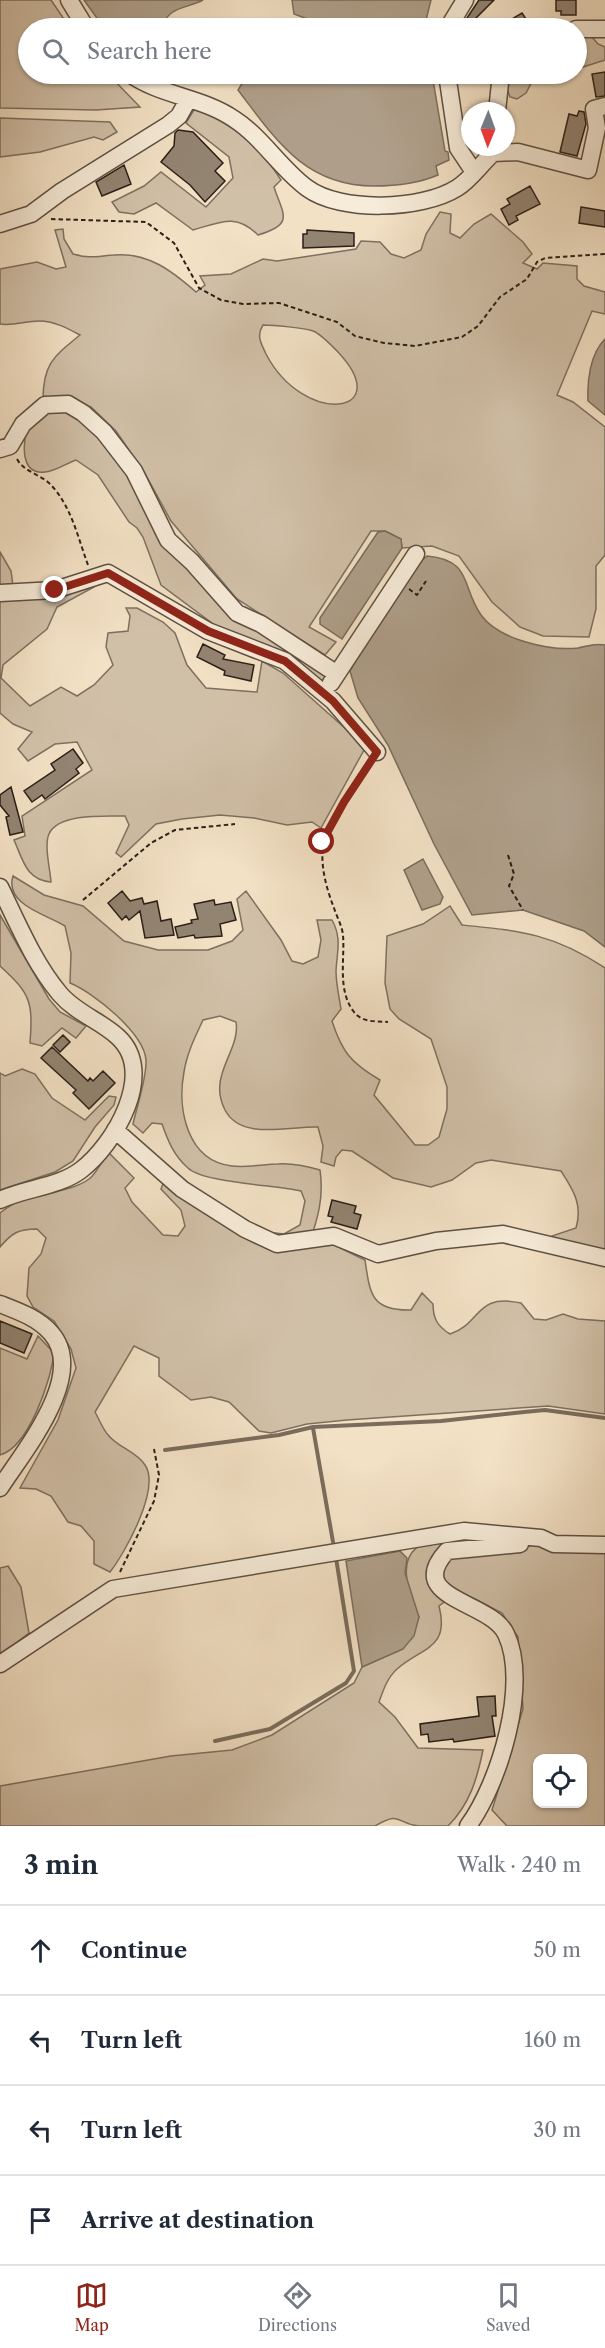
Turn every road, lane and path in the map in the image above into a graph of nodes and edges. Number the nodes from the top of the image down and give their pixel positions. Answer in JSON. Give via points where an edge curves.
{"nodes":[{"id":1,"x":69,"y":0,"type":"edge"},
{"id":2,"x":465,"y":0,"type":"edge"},
{"id":3,"x":80,"y":18,"type":"edge"},
{"id":4,"x":454,"y":18,"type":"edge"},
{"id":5,"x":587,"y":29,"type":"edge"},
{"id":6,"x":605,"y":29,"type":"edge"},
{"id":7,"x":149,"y":84,"type":"edge"},
{"id":8,"x":448,"y":84,"type":"edge"},
{"id":9,"x":500,"y":84,"type":"edge"},
{"id":10,"x":188,"y":100,"type":"junction"},
{"id":11,"x":498,"y":102,"type":"edge"},
{"id":12,"x":605,"y":106,"type":"edge"},
{"id":13,"x":515,"y":152,"type":"edge"},
{"id":14,"x":488,"y":156,"type":"edge"},
{"id":15,"x":474,"y":172,"type":"junction"},
{"id":16,"x":31,"y":214,"type":"junction"},
{"id":17,"x":0,"y":224,"type":"edge"},
{"id":18,"x":605,"y":254,"type":"edge"},
{"id":19,"x":5,"y":448,"type":"edge"},
{"id":20,"x":416,"y":554,"type":"dead end"},
{"id":21,"x":92,"y":576,"type":"junction"},
{"id":22,"x":426,"y":581,"type":"dead end"},
{"id":23,"x":403,"y":586,"type":"dead end"},
{"id":24,"x":0,"y":593,"type":"edge"},
{"id":25,"x":337,"y":674,"type":"junction"},
{"id":26,"x":324,"y":693,"type":"junction"},
{"id":27,"x":377,"y":752,"type":"joint"},
{"id":28,"x":235,"y":824,"type":"dead end"},
{"id":29,"x":508,"y":855,"type":"dead end"},
{"id":30,"x":0,"y":887,"type":"edge"},
{"id":31,"x":83,"y":900,"type":"dead end"},
{"id":32,"x":523,"y":909,"type":"dead end"},
{"id":33,"x":388,"y":1022,"type":"dead end"},
{"id":34,"x":115,"y":1130,"type":"junction"},
{"id":35,"x":0,"y":1200,"type":"edge"},
{"id":36,"x":605,"y":1258,"type":"edge"},
{"id":37,"x":0,"y":1304,"type":"edge"},
{"id":38,"x":154,"y":1449,"type":"dead end"},
{"id":39,"x":0,"y":1488,"type":"edge"},
{"id":40,"x":541,"y":1538,"type":"junction"},
{"id":41,"x":605,"y":1545,"type":"edge"},
{"id":42,"x":114,"y":1589,"type":"junction"},
{"id":43,"x":0,"y":1664,"type":"edge"},
{"id":44,"x":468,"y":1826,"type":"edge"}],
"edges":[{"from":1,"to":3,"type":"street"},
{"from":2,"to":4,"type":"street"},
{"from":5,"to":6,"type":"street"},
{"from":7,"to":10,"type":"street"},
{"from":8,"to":15,"type":"street","via":[[458,148]]},
{"from":9,"to":11,"type":"street"},
{"from":10,"to":15,"type":"street","via":[[210,105],[235,119],[321,197],[382,205],[428,200],[459,187]]},
{"from":10,"to":16,"type":"street","via":[[168,125]]},
{"from":12,"to":13,"type":"street","via":[[594,109],[597,128],[588,170]]},
{"from":14,"to":15,"type":"street"},
{"from":16,"to":17,"type":"street"},
{"from":16,"to":18,"type":"path","via":[[43,218],[146,222],[174,243],[199,288],[221,300],[279,303],[337,322],[355,336],[384,344],[415,346],[462,337],[478,326],[500,297],[527,279],[537,262],[545,258]]},
{"from":19,"to":21,"type":"path","via":[[19,464],[51,485],[65,504]]},
{"from":19,"to":25,"type":"street","via":[[23,424],[45,405],[68,404],[83,413],[104,432],[134,471],[168,540],[192,561],[237,613],[261,624]]},
{"from":20,"to":25,"type":"street"},
{"from":21,"to":24,"type":"street","via":[[55,590]]},
{"from":21,"to":26,"type":"street","via":[[108,573],[208,631],[285,661]]},
{"from":22,"to":23,"type":"path","via":[[417,595]]},
{"from":25,"to":26,"type":"street"},
{"from":26,"to":27,"type":"street"},
{"from":27,"to":33,"type":"path","via":[[327,831],[322,854],[330,899],[343,932],[342,980],[346,995],[356,1014],[365,1021]]},
{"from":28,"to":31,"type":"path","via":[[175,830],[151,843]]},
{"from":29,"to":32,"type":"path","via":[[514,874],[509,886]]},
{"from":30,"to":34,"type":"street","via":[[58,992],[130,1050],[136,1078]]},
{"from":34,"to":35,"type":"street","via":[[80,1171]]},
{"from":34,"to":36,"type":"street","via":[[182,1189],[245,1229],[277,1244],[334,1236],[378,1254],[436,1241],[503,1234]]},
{"from":37,"to":39,"type":"street","via":[[40,1322],[52,1334],[59,1345],[63,1368],[50,1409]]},
{"from":38,"to":42,"type":"path","via":[[159,1475],[154,1501]]},
{"from":40,"to":41,"type":"street","via":[[554,1544]]},
{"from":40,"to":42,"type":"street","via":[[464,1531]]},
{"from":40,"to":44,"type":"street","via":[[524,1544],[447,1551],[435,1567],[434,1578],[440,1588],[496,1622],[506,1631],[513,1653],[515,1705],[485,1800]]},
{"from":42,"to":43,"type":"street"}]}
